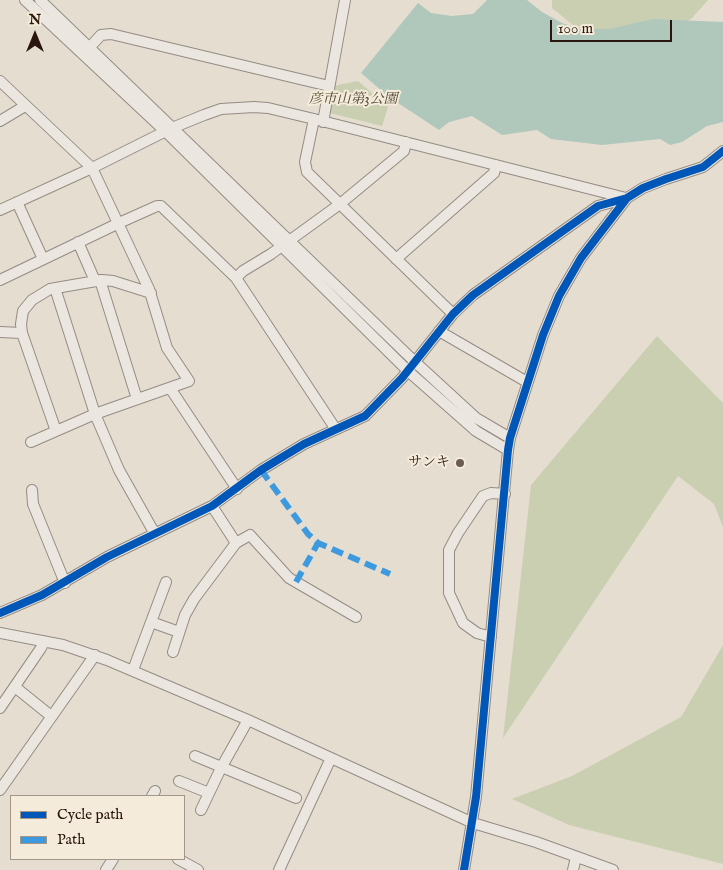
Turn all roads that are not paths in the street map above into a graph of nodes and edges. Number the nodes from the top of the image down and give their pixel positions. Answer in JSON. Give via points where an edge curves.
{"nodes":[{"id":1,"x":26,"y":0,"type":"edge"},
{"id":2,"x":40,"y":0,"type":"edge"},
{"id":3,"x":346,"y":0,"type":"edge"},
{"id":4,"x":89,"y":48,"type":"junction"},
{"id":5,"x":0,"y":81,"type":"edge"},
{"id":6,"x":329,"y":86,"type":"junction"},
{"id":7,"x":25,"y":106,"type":"junction"},
{"id":8,"x":0,"y":121,"type":"edge"},
{"id":9,"x":318,"y":121,"type":"junction"},
{"id":10,"x":168,"y":130,"type":"junction"},
{"id":11,"x":406,"y":142,"type":"junction"},
{"id":12,"x":723,"y":152,"type":"edge"},
{"id":13,"x":496,"y":165,"type":"junction"},
{"id":14,"x":92,"y":168,"type":"junction"},
{"id":15,"x":627,"y":198,"type":"junction"},
{"id":16,"x":17,"y":202,"type":"junction"},
{"id":17,"x":340,"y":204,"type":"junction"},
{"id":18,"x":0,"y":210,"type":"edge"},
{"id":19,"x":119,"y":223,"type":"junction"},
{"id":20,"x":78,"y":242,"type":"junction"},
{"id":21,"x":284,"y":244,"type":"junction"},
{"id":22,"x":44,"y":259,"type":"junction"},
{"id":23,"x":396,"y":259,"type":"junction"},
{"id":24,"x":236,"y":278,"type":"junction"},
{"id":25,"x":0,"y":280,"type":"edge"},
{"id":26,"x":98,"y":280,"type":"junction"},
{"id":27,"x":55,"y":288,"type":"junction"},
{"id":28,"x":151,"y":293,"type":"junction"},
{"id":29,"x":453,"y":314,"type":"junction"},
{"id":30,"x":439,"y":331,"type":"junction"},
{"id":31,"x":0,"y":332,"type":"edge"},
{"id":32,"x":22,"y":332,"type":"junction"},
{"id":33,"x":412,"y":366,"type":"junction"},
{"id":34,"x":527,"y":382,"type":"junction"},
{"id":35,"x":170,"y":388,"type":"junction"},
{"id":36,"x":137,"y":399,"type":"junction"},
{"id":37,"x":95,"y":414,"type":"junction"},
{"id":38,"x":336,"y":428,"type":"junction"},
{"id":39,"x":56,"y":431,"type":"junction"},
{"id":40,"x":510,"y":438,"type":"junction"},
{"id":41,"x":31,"y":442,"type":"dead end"},
{"id":42,"x":508,"y":450,"type":"junction"},
{"id":43,"x":237,"y":489,"type":"junction"},
{"id":44,"x":32,"y":490,"type":"dead end"},
{"id":45,"x":505,"y":494,"type":"junction"},
{"id":46,"x":212,"y":506,"type":"junction"},
{"id":47,"x":155,"y":534,"type":"junction"},
{"id":48,"x":236,"y":543,"type":"junction"},
{"id":49,"x":166,"y":582,"type":"dead end"},
{"id":50,"x":65,"y":583,"type":"junction"},
{"id":51,"x":0,"y":613,"type":"edge"},
{"id":52,"x":356,"y":617,"type":"dead end"},
{"id":53,"x":151,"y":622,"type":"junction"},
{"id":54,"x":179,"y":632,"type":"junction"},
{"id":55,"x":0,"y":633,"type":"edge"},
{"id":56,"x":491,"y":637,"type":"junction"},
{"id":57,"x":44,"y":640,"type":"junction"},
{"id":58,"x":173,"y":652,"type":"dead end"},
{"id":59,"x":95,"y":655,"type":"junction"},
{"id":60,"x":133,"y":670,"type":"junction"},
{"id":61,"x":15,"y":687,"type":"junction"},
{"id":62,"x":0,"y":708,"type":"edge"},
{"id":63,"x":51,"y":716,"type":"junction"},
{"id":64,"x":248,"y":720,"type":"junction"},
{"id":65,"x":195,"y":756,"type":"dead end"},
{"id":66,"x":331,"y":758,"type":"junction"},
{"id":67,"x":221,"y":768,"type":"junction"},
{"id":68,"x":179,"y":781,"type":"dead end"},
{"id":69,"x":0,"y":790,"type":"edge"},
{"id":70,"x":209,"y":794,"type":"junction"},
{"id":71,"x":296,"y":798,"type":"dead end"},
{"id":72,"x":201,"y":810,"type":"dead end"},
{"id":73,"x":473,"y":823,"type":"junction"},
{"id":74,"x":576,"y":857,"type":"junction"},
{"id":75,"x":180,"y":864,"type":"edge"},
{"id":76,"x":198,"y":870,"type":"edge"},
{"id":77,"x":279,"y":870,"type":"edge"},
{"id":78,"x":464,"y":870,"type":"edge"},
{"id":79,"x":573,"y":870,"type":"edge"},
{"id":80,"x":613,"y":870,"type":"edge"}],
"edges":[{"from":1,"to":10,"type":"street"},
{"from":2,"to":4,"type":"street"},
{"from":3,"to":6,"type":"street"},
{"from":4,"to":6,"type":"street","via":[[101,35],[111,34]]},
{"from":4,"to":10,"type":"street"},
{"from":5,"to":7,"type":"street"},
{"from":6,"to":9,"type":"street"},
{"from":7,"to":8,"type":"street"},
{"from":7,"to":14,"type":"street"},
{"from":9,"to":10,"type":"street","via":[[268,108],[236,108],[204,114]]},
{"from":9,"to":11,"type":"street"},
{"from":9,"to":17,"type":"street","via":[[305,169]]},
{"from":10,"to":14,"type":"street"},
{"from":10,"to":21,"type":"street"},
{"from":11,"to":13,"type":"street"},
{"from":11,"to":17,"type":"street","via":[[404,151]]},
{"from":12,"to":15,"type":"street","via":[[704,167],[666,178]]},
{"from":13,"to":15,"type":"street"},
{"from":13,"to":23,"type":"street","via":[[494,173]]},
{"from":14,"to":16,"type":"street"},
{"from":14,"to":19,"type":"street"},
{"from":15,"to":29,"type":"street","via":[[598,206],[473,295]]},
{"from":15,"to":34,"type":"street","via":[[581,258],[559,296]]},
{"from":16,"to":18,"type":"street"},
{"from":16,"to":22,"type":"street"},
{"from":17,"to":21,"type":"street"},
{"from":17,"to":23,"type":"street"},
{"from":19,"to":20,"type":"street"},
{"from":19,"to":24,"type":"street","via":[[161,206]]},
{"from":19,"to":28,"type":"street"},
{"from":20,"to":22,"type":"street"},
{"from":20,"to":26,"type":"street"},
{"from":21,"to":24,"type":"street"},
{"from":21,"to":33,"type":"street"},
{"from":22,"to":25,"type":"street"},
{"from":23,"to":29,"type":"street"},
{"from":24,"to":38,"type":"street"},
{"from":26,"to":27,"type":"street"},
{"from":26,"to":28,"type":"street","via":[[113,281]]},
{"from":26,"to":36,"type":"street"},
{"from":27,"to":32,"type":"street","via":[[32,300],[23,311]]},
{"from":27,"to":37,"type":"street"},
{"from":28,"to":35,"type":"street","via":[[167,348],[188,381]]},
{"from":29,"to":30,"type":"street"},
{"from":30,"to":33,"type":"street"},
{"from":30,"to":34,"type":"street"},
{"from":31,"to":32,"type":"street"},
{"from":32,"to":39,"type":"street"},
{"from":33,"to":38,"type":"street","via":[[365,416]]},
{"from":33,"to":40,"type":"street","via":[[476,418]]},
{"from":33,"to":42,"type":"street","via":[[476,431]]},
{"from":34,"to":40,"type":"street"},
{"from":35,"to":36,"type":"street"},
{"from":35,"to":43,"type":"street"},
{"from":36,"to":37,"type":"street"},
{"from":37,"to":39,"type":"street"},
{"from":37,"to":47,"type":"street","via":[[119,470]]},
{"from":38,"to":43,"type":"street","via":[[261,470]]},
{"from":39,"to":41,"type":"street"},
{"from":40,"to":42,"type":"street"},
{"from":42,"to":45,"type":"street"},
{"from":43,"to":46,"type":"street"},
{"from":44,"to":50,"type":"street","via":[[34,504]]},
{"from":45,"to":56,"type":"street"},
{"from":45,"to":56,"type":"street","via":[[483,496],[449,550],[450,594],[463,623],[477,633]]},
{"from":46,"to":47,"type":"street"},
{"from":46,"to":48,"type":"street"},
{"from":47,"to":50,"type":"street","via":[[107,556]]},
{"from":48,"to":52,"type":"street","via":[[250,535],[289,578]]},
{"from":48,"to":54,"type":"street","via":[[194,598]]},
{"from":49,"to":53,"type":"street"},
{"from":50,"to":51,"type":"street"},
{"from":53,"to":54,"type":"street"},
{"from":53,"to":60,"type":"street"},
{"from":54,"to":58,"type":"street"},
{"from":55,"to":57,"type":"street"},
{"from":56,"to":73,"type":"street"},
{"from":57,"to":59,"type":"street"},
{"from":57,"to":61,"type":"street"},
{"from":59,"to":60,"type":"street"},
{"from":59,"to":63,"type":"street"},
{"from":60,"to":64,"type":"street"},
{"from":61,"to":62,"type":"street"},
{"from":61,"to":63,"type":"street"},
{"from":63,"to":69,"type":"street"},
{"from":64,"to":66,"type":"street"},
{"from":64,"to":67,"type":"street"},
{"from":65,"to":67,"type":"street"},
{"from":66,"to":73,"type":"street"},
{"from":66,"to":77,"type":"street"},
{"from":67,"to":70,"type":"street"},
{"from":67,"to":71,"type":"street"},
{"from":68,"to":70,"type":"street"},
{"from":70,"to":72,"type":"street"},
{"from":73,"to":74,"type":"street"},
{"from":73,"to":78,"type":"street"},
{"from":74,"to":79,"type":"street"},
{"from":74,"to":80,"type":"street"},
{"from":75,"to":76,"type":"street"}]}
